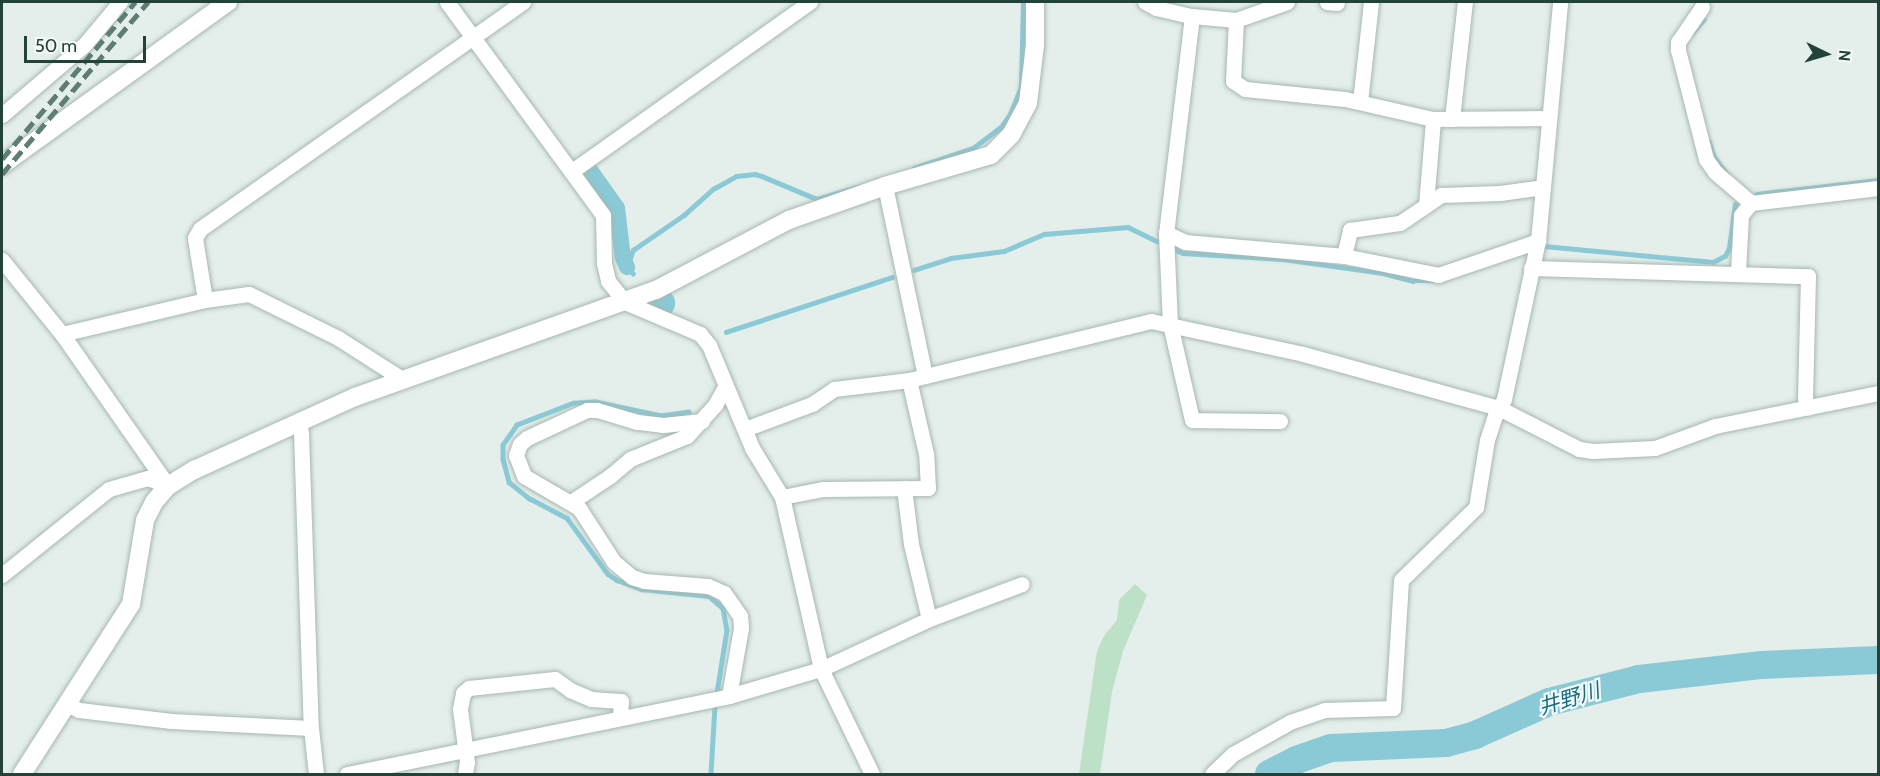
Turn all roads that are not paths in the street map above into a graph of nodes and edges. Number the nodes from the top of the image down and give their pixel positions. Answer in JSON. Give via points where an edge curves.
{"nodes":[{"id":1,"x":120,"y":2,"type":"edge"},
{"id":2,"x":228,"y":2,"type":"edge"},
{"id":3,"x":447,"y":2,"type":"edge"},
{"id":4,"x":523,"y":2,"type":"edge"},
{"id":5,"x":810,"y":2,"type":"edge"},
{"id":6,"x":1035,"y":2,"type":"edge"},
{"id":7,"x":1145,"y":2,"type":"edge"},
{"id":8,"x":1287,"y":2,"type":"edge"},
{"id":9,"x":1371,"y":2,"type":"edge"},
{"id":10,"x":1466,"y":2,"type":"edge"},
{"id":11,"x":1560,"y":2,"type":"edge"},
{"id":12,"x":1702,"y":7,"type":"dead end"},
{"id":13,"x":1192,"y":16,"type":"junction"},
{"id":14,"x":1236,"y":21,"type":"junction"},
{"id":15,"x":474,"y":38,"type":"junction"},
{"id":16,"x":1360,"y":102,"type":"junction"},
{"id":17,"x":2,"y":115,"type":"edge"},
{"id":18,"x":1550,"y":118,"type":"junction"},
{"id":19,"x":1432,"y":119,"type":"junction"},
{"id":20,"x":1452,"y":119,"type":"junction"},
{"id":21,"x":2,"y":165,"type":"edge"},
{"id":22,"x":572,"y":171,"type":"junction"},
{"id":23,"x":885,"y":186,"type":"junction"},
{"id":24,"x":1543,"y":187,"type":"junction"},
{"id":25,"x":1878,"y":188,"type":"edge"},
{"id":26,"x":1751,"y":203,"type":"junction"},
{"id":27,"x":1426,"y":205,"type":"junction"},
{"id":28,"x":1166,"y":233,"type":"junction"},
{"id":29,"x":1538,"y":241,"type":"junction"},
{"id":30,"x":1344,"y":256,"type":"junction"},
{"id":31,"x":2,"y":260,"type":"edge"},
{"id":32,"x":1531,"y":268,"type":"junction"},
{"id":33,"x":1737,"y":272,"type":"junction"},
{"id":34,"x":205,"y":300,"type":"junction"},
{"id":35,"x":625,"y":302,"type":"junction"},
{"id":36,"x":1170,"y":324,"type":"junction"},
{"id":37,"x":62,"y":334,"type":"junction"},
{"id":38,"x":925,"y":376,"type":"junction"},
{"id":39,"x":402,"y":379,"type":"junction"},
{"id":40,"x":909,"y":380,"type":"junction"},
{"id":41,"x":725,"y":387,"type":"junction"},
{"id":42,"x":1878,"y":393,"type":"edge"},
{"id":43,"x":1499,"y":408,"type":"junction"},
{"id":44,"x":1808,"y":408,"type":"junction"},
{"id":45,"x":702,"y":421,"type":"junction"},
{"id":46,"x":1280,"y":421,"type":"dead end"},
{"id":47,"x":299,"y":423,"type":"junction"},
{"id":48,"x":745,"y":429,"type":"junction"},
{"id":49,"x":168,"y":486,"type":"junction"},
{"id":50,"x":904,"y":488,"type":"junction"},
{"id":51,"x":782,"y":497,"type":"junction"},
{"id":52,"x":571,"y":502,"type":"junction"},
{"id":53,"x":2,"y":575,"type":"edge"},
{"id":54,"x":1022,"y":585,"type":"dead end"},
{"id":55,"x":929,"y":619,"type":"junction"},
{"id":56,"x":821,"y":669,"type":"junction"},
{"id":57,"x":726,"y":696,"type":"junction"},
{"id":58,"x":69,"y":705,"type":"junction"},
{"id":59,"x":620,"y":717,"type":"junction"},
{"id":60,"x":312,"y":728,"type":"junction"},
{"id":61,"x":465,"y":751,"type":"junction"},
{"id":62,"x":22,"y":774,"type":"edge"},
{"id":63,"x":316,"y":774,"type":"edge"},
{"id":64,"x":347,"y":774,"type":"edge"},
{"id":65,"x":465,"y":774,"type":"edge"},
{"id":66,"x":872,"y":774,"type":"edge"},
{"id":67,"x":1212,"y":774,"type":"edge"}],
"edges":[{"from":1,"to":17,"type":"street","via":[[85,44]]},
{"from":2,"to":21,"type":"street"},
{"from":3,"to":15,"type":"street"},
{"from":4,"to":15,"type":"street"},
{"from":5,"to":22,"type":"street"},
{"from":6,"to":23,"type":"street","via":[[1028,103],[1004,145],[969,163]]},
{"from":7,"to":13,"type":"street"},
{"from":8,"to":14,"type":"street"},
{"from":9,"to":16,"type":"street"},
{"from":10,"to":20,"type":"street"},
{"from":11,"to":18,"type":"street"},
{"from":12,"to":26,"type":"street","via":[[1678,42],[1678,50],[1706,159],[1715,172]]},
{"from":13,"to":14,"type":"street"},
{"from":13,"to":28,"type":"street"},
{"from":14,"to":16,"type":"street","via":[[1232,72],[1237,86]]},
{"from":15,"to":22,"type":"street"},
{"from":15,"to":34,"type":"street","via":[[200,229],[195,238]]},
{"from":16,"to":19,"type":"street"},
{"from":18,"to":20,"type":"street"},
{"from":18,"to":24,"type":"street"},
{"from":19,"to":20,"type":"street"},
{"from":19,"to":27,"type":"street"},
{"from":22,"to":35,"type":"street","via":[[603,215],[608,281]]},
{"from":23,"to":35,"type":"street","via":[[789,220],[656,290]]},
{"from":23,"to":38,"type":"street"},
{"from":24,"to":27,"type":"street","via":[[1441,195]]},
{"from":24,"to":29,"type":"street"},
{"from":25,"to":26,"type":"street"},
{"from":26,"to":33,"type":"street","via":[[1741,215]]},
{"from":27,"to":30,"type":"street","via":[[1400,224],[1350,230]]},
{"from":28,"to":30,"type":"street","via":[[1185,242]]},
{"from":28,"to":36,"type":"street"},
{"from":29,"to":30,"type":"street","via":[[1438,275]]},
{"from":29,"to":32,"type":"street"},
{"from":31,"to":37,"type":"street"},
{"from":32,"to":33,"type":"street"},
{"from":32,"to":43,"type":"street"},
{"from":33,"to":44,"type":"street","via":[[1808,276]]},
{"from":34,"to":37,"type":"street"},
{"from":34,"to":39,"type":"street","via":[[249,294],[338,338]]},
{"from":35,"to":39,"type":"street"},
{"from":35,"to":41,"type":"street","via":[[704,336]]},
{"from":36,"to":38,"type":"street","via":[[1151,321]]},
{"from":36,"to":43,"type":"street","via":[[1303,354]]},
{"from":36,"to":46,"type":"street","via":[[1192,420]]},
{"from":37,"to":49,"type":"street"},
{"from":38,"to":40,"type":"street"},
{"from":39,"to":47,"type":"street"},
{"from":40,"to":48,"type":"street","via":[[834,389],[812,404]]},
{"from":40,"to":50,"type":"street","via":[[926,454],[928,488]]},
{"from":41,"to":45,"type":"street"},
{"from":41,"to":48,"type":"street"},
{"from":42,"to":44,"type":"street"},
{"from":43,"to":44,"type":"street","via":[[1579,449],[1611,452],[1655,448],[1715,426]]},
{"from":43,"to":67,"type":"street","via":[[1487,440],[1476,507],[1401,580],[1393,708],[1324,710],[1290,722],[1233,754]]},
{"from":45,"to":52,"type":"street","via":[[678,441],[630,459]]},
{"from":45,"to":52,"type":"street","via":[[663,425],[586,410],[527,438],[516,455],[524,476]]},
{"from":47,"to":49,"type":"street","via":[[194,470]]},
{"from":47,"to":60,"type":"street"},
{"from":48,"to":51,"type":"street"},
{"from":49,"to":53,"type":"street","via":[[148,478],[109,489]]},
{"from":49,"to":58,"type":"street","via":[[145,520],[131,604]]},
{"from":50,"to":51,"type":"street","via":[[824,489]]},
{"from":50,"to":55,"type":"street","via":[[911,544]]},
{"from":51,"to":56,"type":"street"},
{"from":52,"to":57,"type":"street","via":[[579,508],[614,562],[632,577],[708,586],[724,593],[733,603],[740,615],[741,628]]},
{"from":54,"to":55,"type":"street"},
{"from":55,"to":56,"type":"street"},
{"from":56,"to":57,"type":"street"},
{"from":56,"to":66,"type":"street"},
{"from":57,"to":59,"type":"street"},
{"from":58,"to":60,"type":"street","via":[[79,710],[171,721]]},
{"from":58,"to":62,"type":"street"},
{"from":59,"to":61,"type":"street"},
{"from":59,"to":61,"type":"street","via":[[621,701],[591,699],[555,679],[469,688],[463,693],[460,709]]},
{"from":60,"to":63,"type":"street"},
{"from":61,"to":64,"type":"street"},
{"from":61,"to":65,"type":"street"}]}
